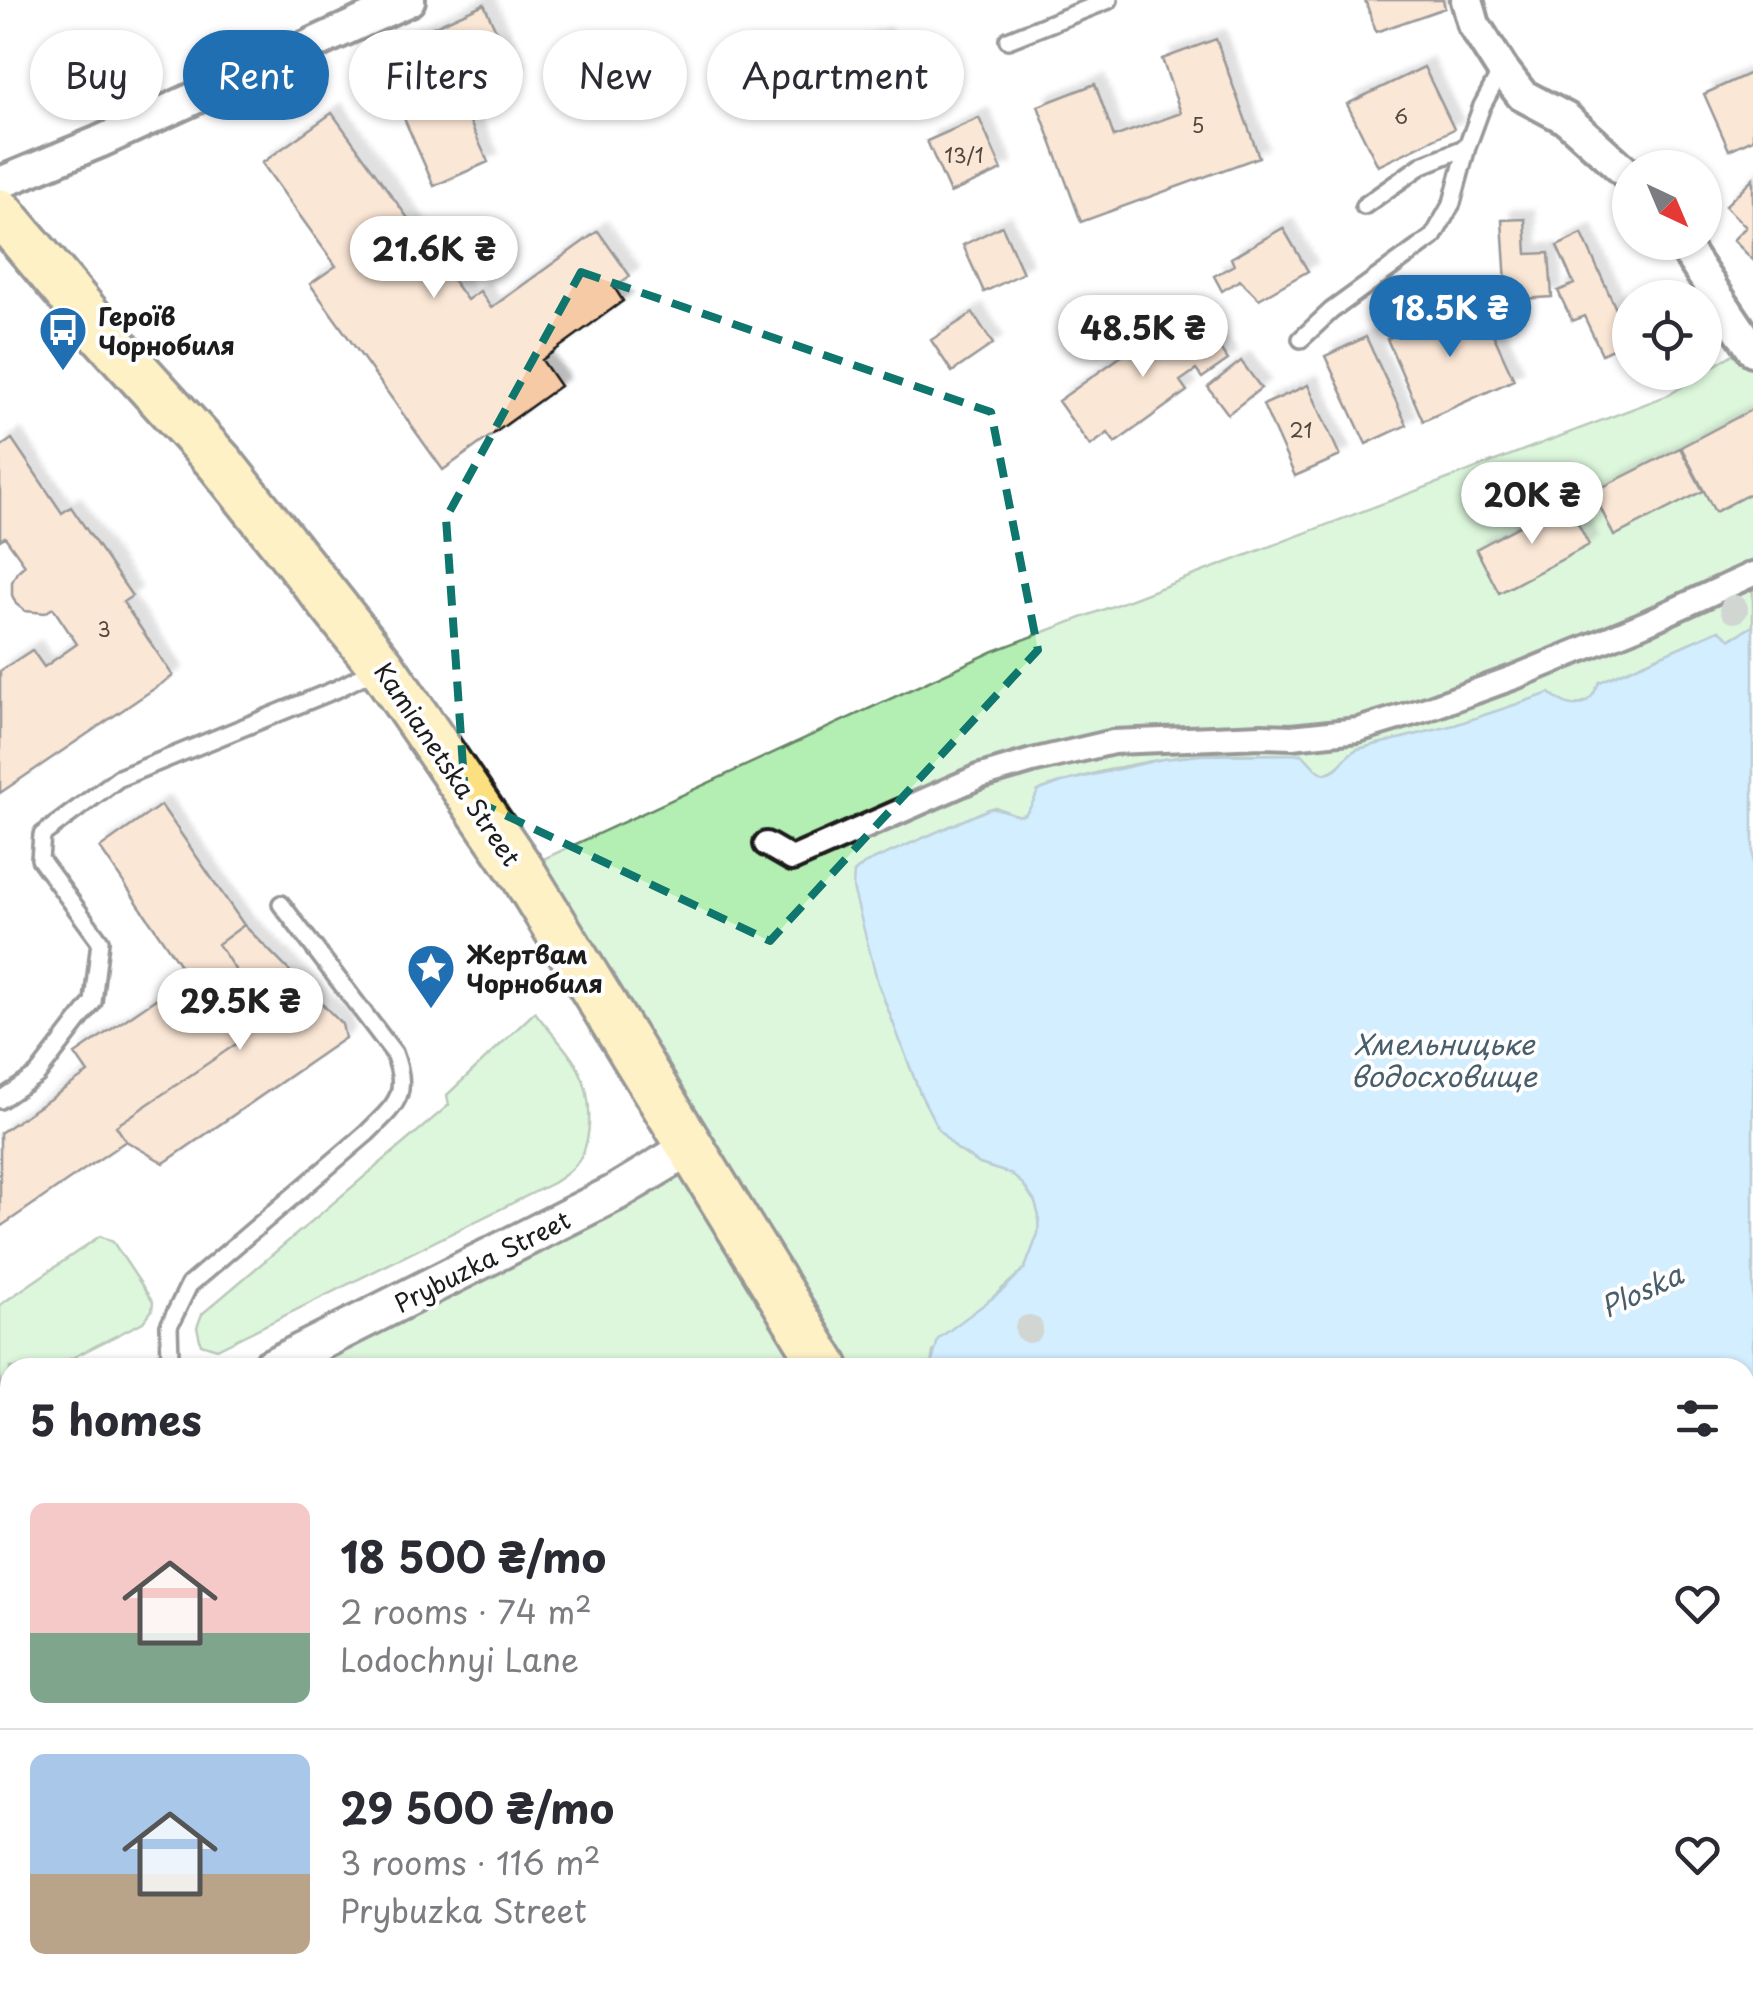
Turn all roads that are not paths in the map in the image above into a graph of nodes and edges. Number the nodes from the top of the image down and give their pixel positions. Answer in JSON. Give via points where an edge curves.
{"nodes":[{"id":1,"x":409,"y":0,"type":"edge"},
{"id":2,"x":1110,"y":0,"type":"edge"},
{"id":3,"x":1467,"y":0,"type":"edge"},
{"id":4,"x":1008,"y":40,"type":"dead end"},
{"id":5,"x":1502,"y":68,"type":"junction"},
{"id":6,"x":1467,"y":147,"type":"junction"},
{"id":7,"x":1612,"y":159,"type":"edge"},
{"id":8,"x":0,"y":183,"type":"edge"},
{"id":9,"x":1364,"y":206,"type":"dead end"},
{"id":10,"x":0,"y":212,"type":"edge"},
{"id":11,"x":1692,"y":260,"type":"edge"},
{"id":12,"x":1301,"y":339,"type":"dead end"},
{"id":13,"x":1753,"y":350,"type":"edge"},
{"id":14,"x":1753,"y":574,"type":"edge"},
{"id":15,"x":382,"y":666,"type":"junction"},
{"id":16,"x":766,"y":844,"type":"dead end"},
{"id":17,"x":281,"y":904,"type":"dead end"},
{"id":18,"x":0,"y":1100,"type":"edge"},
{"id":19,"x":691,"y":1148,"type":"junction"},
{"id":20,"x":170,"y":1358,"type":"edge"},
{"id":21,"x":289,"y":1358,"type":"edge"},
{"id":22,"x":820,"y":1358,"type":"edge"}],
"edges":[{"from":1,"to":8,"type":"street"},
{"from":2,"to":4,"type":"lane"},
{"from":3,"to":5,"type":"street","via":[[1474,26]]},
{"from":5,"to":6,"type":"lane"},
{"from":5,"to":7,"type":"street","via":[[1522,95],[1567,118]]},
{"from":6,"to":9,"type":"lane","via":[[1422,165]]},
{"from":6,"to":12,"type":"lane","via":[[1452,203],[1433,237]]},
{"from":10,"to":15,"type":"main road","name":"Kamianetska Street","via":[[220,464]]},
{"from":11,"to":13,"type":"street"},
{"from":14,"to":16,"type":"street","via":[[1515,677],[1358,730],[1113,742],[978,777],[792,859]]},
{"from":15,"to":18,"type":"lane","via":[[118,778],[42,835],[40,859],[100,941],[94,1002],[37,1075]]},
{"from":15,"to":19,"type":"main road","name":"Kamianetska Street","via":[[522,872]]},
{"from":17,"to":20,"type":"lane","via":[[394,1053],[402,1074],[400,1096],[367,1133],[189,1284],[169,1326]]},
{"from":19,"to":21,"type":"street","name":"Prybuzka Street"},
{"from":19,"to":22,"type":"main road","name":"Kamianetska Street"}]}
